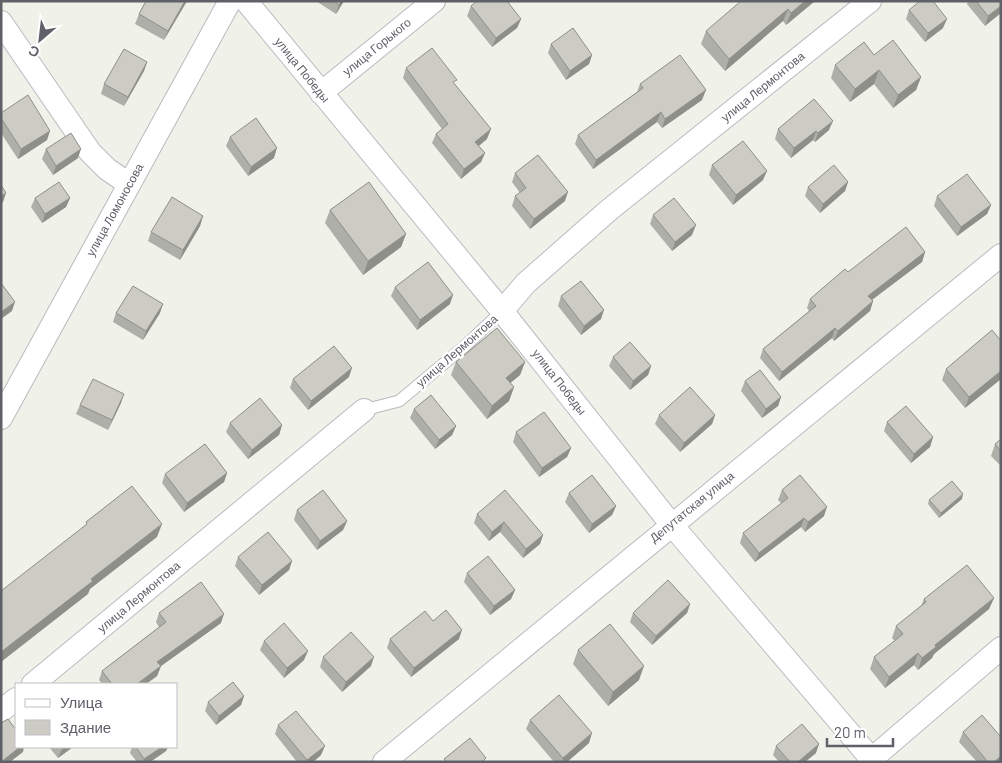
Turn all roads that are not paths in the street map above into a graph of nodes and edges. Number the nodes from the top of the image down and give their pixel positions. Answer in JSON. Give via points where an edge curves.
{"nodes":[{"id":1,"x":230,"y":1,"type":"edge"},
{"id":2,"x":246,"y":1,"type":"edge"},
{"id":3,"x":434,"y":1,"type":"edge"},
{"id":4,"x":870,"y":1,"type":"edge"},
{"id":5,"x":1,"y":22,"type":"edge"},
{"id":6,"x":321,"y":93,"type":"junction"},
{"id":7,"x":129,"y":184,"type":"junction"},
{"id":8,"x":1001,"y":254,"type":"edge"},
{"id":9,"x":502,"y":311,"type":"junction"},
{"id":10,"x":364,"y":410,"type":"joint"},
{"id":11,"x":1,"y":418,"type":"edge"},
{"id":12,"x":671,"y":524,"type":"junction"},
{"id":13,"x":1001,"y":648,"type":"edge"},
{"id":14,"x":35,"y":683,"type":"edge"},
{"id":15,"x":15,"y":700,"type":"edge"},
{"id":16,"x":1,"y":711,"type":"edge"},
{"id":17,"x":871,"y":761,"type":"edge"},
{"id":18,"x":384,"y":762,"type":"edge"}],
"edges":[{"from":1,"to":7,"type":"street","name":"улица Ломоносова"},
{"from":2,"to":6,"type":"street","name":"улица Победы"},
{"from":3,"to":6,"type":"street","name":"улица Горького"},
{"from":4,"to":9,"type":"street","name":"улица Лермонтова","via":[[609,210],[526,283]]},
{"from":5,"to":7,"type":"street","via":[[90,152]]},
{"from":6,"to":9,"type":"street","name":"улица Победы"},
{"from":7,"to":11,"type":"street","name":"улица Ломоносова"},
{"from":8,"to":12,"type":"street","name":"Депутатская улица"},
{"from":9,"to":10,"type":"lane","name":"улица Лермонтова","via":[[399,401]]},
{"from":9,"to":12,"type":"street","name":"улица Победы"},
{"from":10,"to":14,"type":"street","name":"улица Лермонтова"},
{"from":12,"to":17,"type":"street","name":"улица Победы"},
{"from":12,"to":18,"type":"street","name":"Депутатская улица"},
{"from":13,"to":17,"type":"street"},
{"from":15,"to":16,"type":"street"}]}
